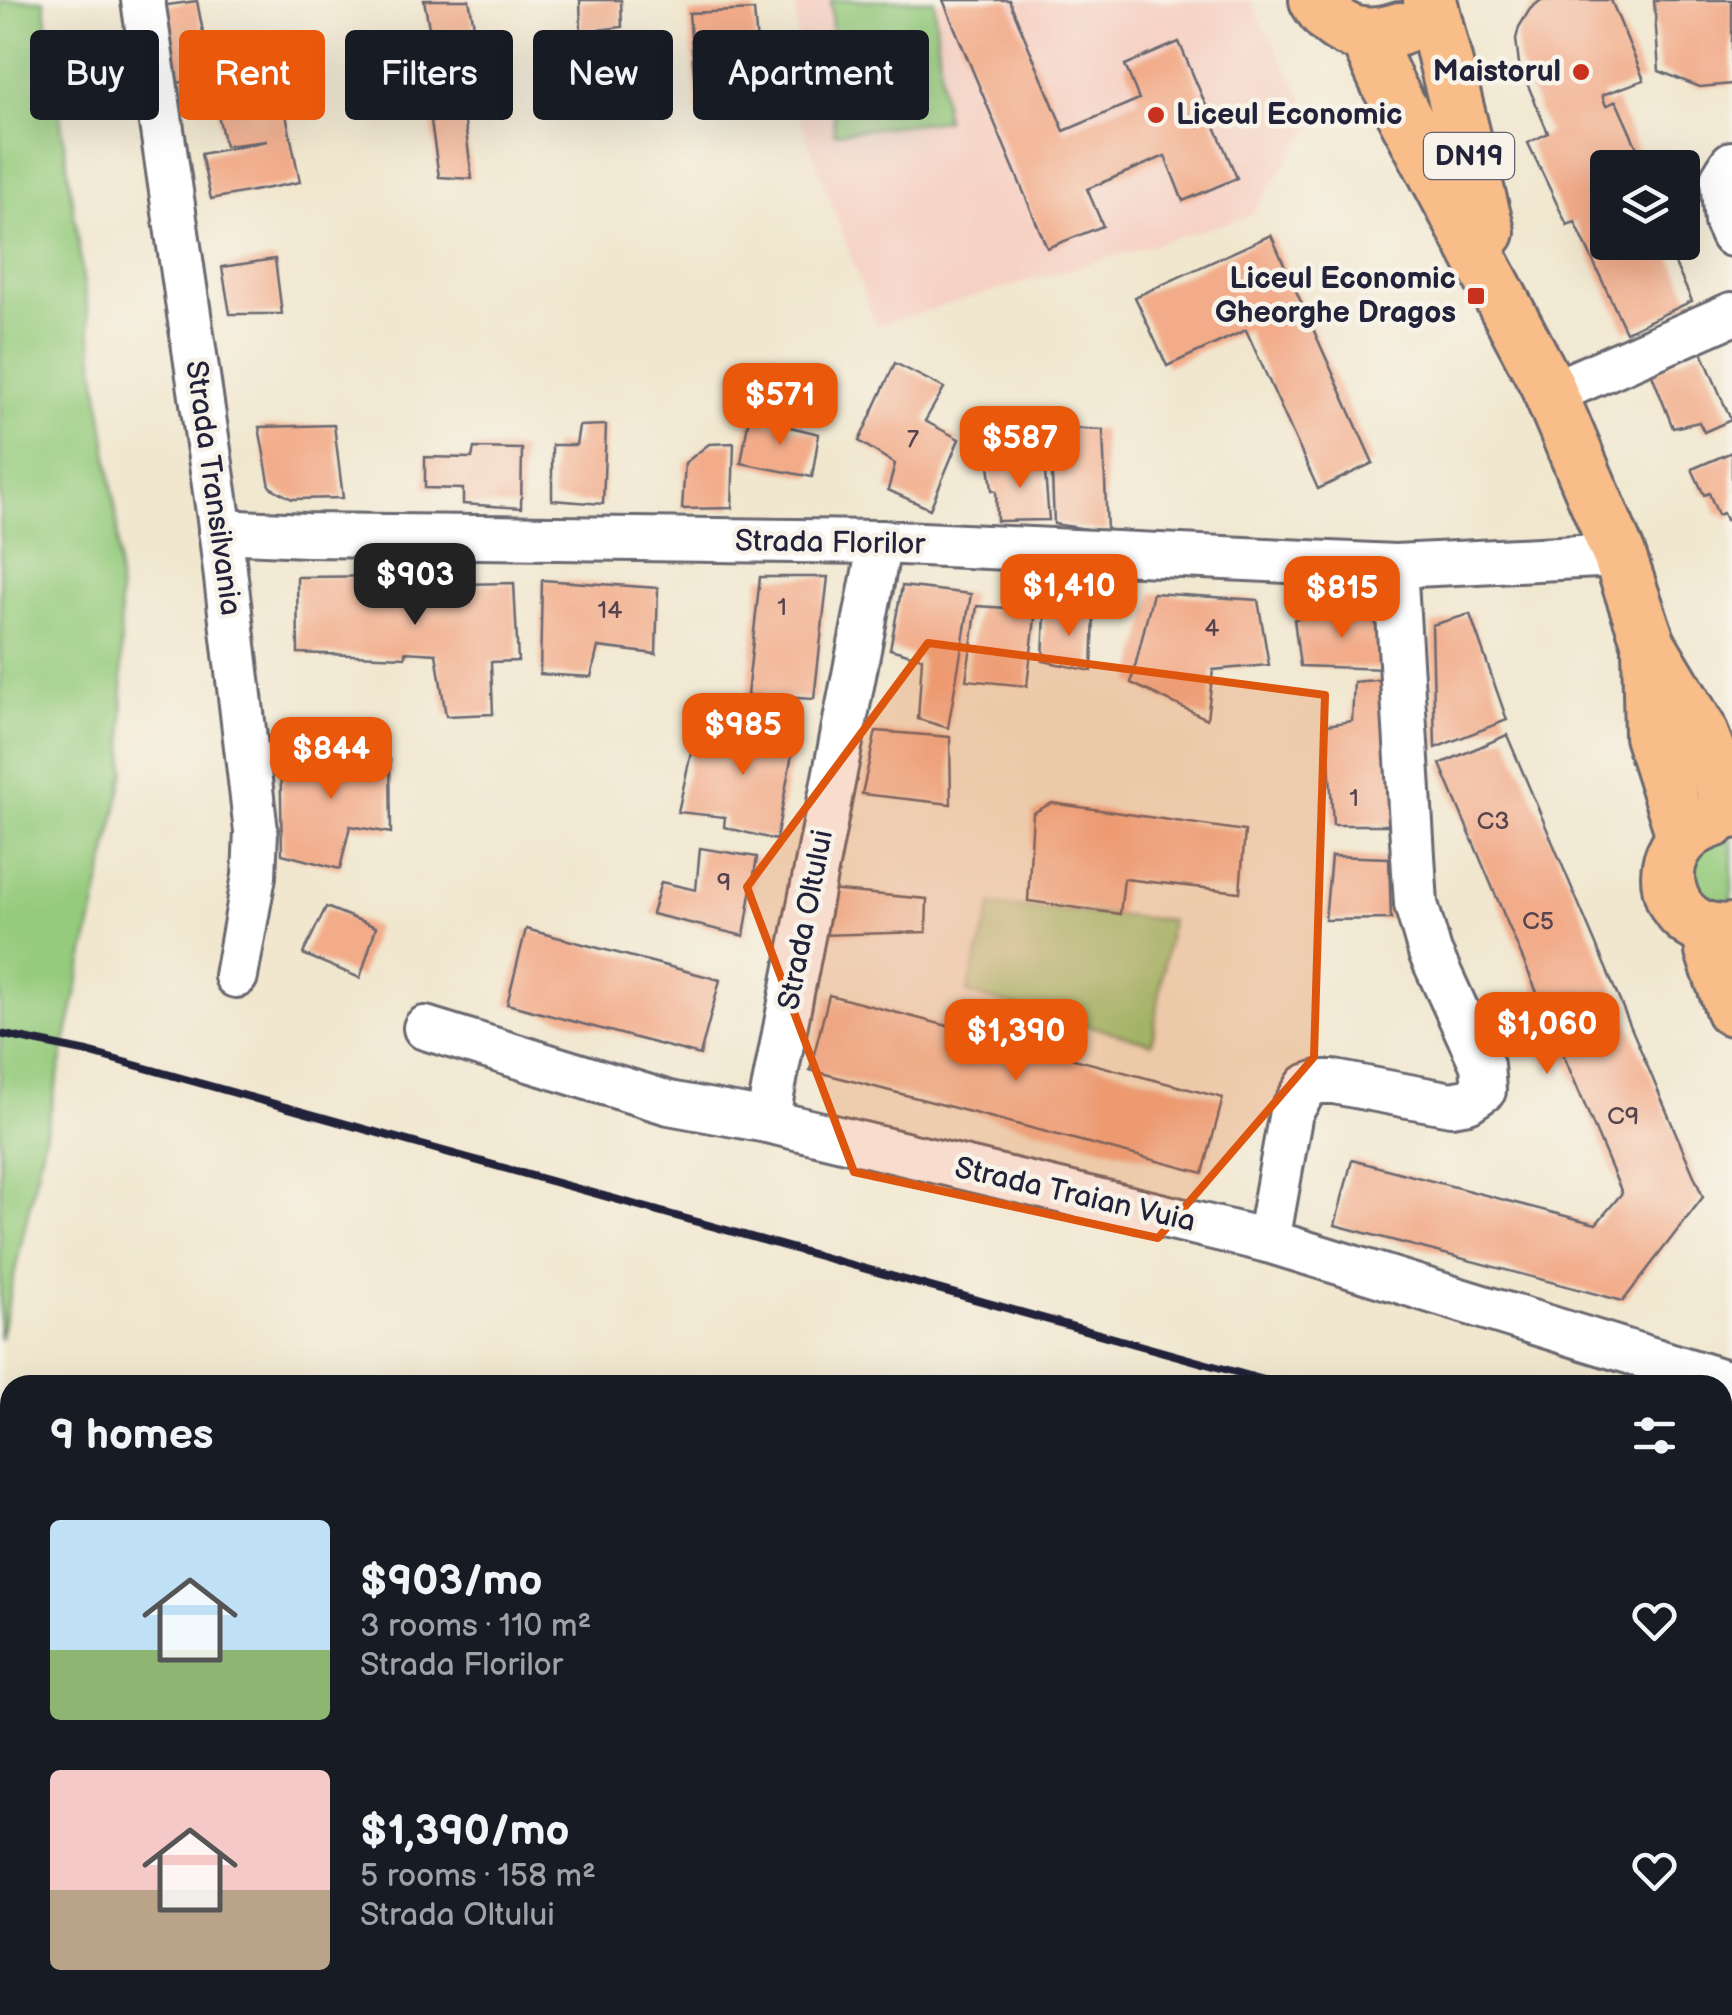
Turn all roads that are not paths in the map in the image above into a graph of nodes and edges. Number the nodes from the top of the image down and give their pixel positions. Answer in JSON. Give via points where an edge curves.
{"nodes":[{"id":1,"x":143,"y":0,"type":"edge"},
{"id":2,"x":1316,"y":0,"type":"edge"},
{"id":3,"x":1429,"y":0,"type":"edge"},
{"id":4,"x":1365,"y":35,"type":"junction"},
{"id":5,"x":1732,"y":163,"type":"edge"},
{"id":6,"x":1732,"y":235,"type":"edge"},
{"id":7,"x":1508,"y":312,"type":"junction"},
{"id":8,"x":1732,"y":314,"type":"edge"},
{"id":9,"x":1546,"y":384,"type":"junction"},
{"id":10,"x":220,"y":531,"type":"junction"},
{"id":11,"x":880,"y":542,"type":"junction"},
{"id":12,"x":1619,"y":554,"type":"junction"},
{"id":13,"x":1395,"y":566,"type":"junction"},
{"id":14,"x":1649,"y":644,"type":"junction"},
{"id":15,"x":1732,"y":812,"type":"edge"},
{"id":16,"x":1732,"y":821,"type":"edge"},
{"id":17,"x":1683,"y":836,"type":"junction"},
{"id":18,"x":1720,"y":929,"type":"edge"},
{"id":19,"x":236,"y":976,"type":"dead end"},
{"id":20,"x":1732,"y":1009,"type":"edge"},
{"id":21,"x":425,"y":1028,"type":"dead end"},
{"id":22,"x":767,"y":1121,"type":"junction"},
{"id":23,"x":1268,"y":1241,"type":"junction"},
{"id":24,"x":1704,"y":1375,"type":"edge"}],
"edges":[{"from":1,"to":10,"type":"street","name":"Strada Transilvania"},
{"from":2,"to":4,"type":"main road","via":[[1331,21]]},
{"from":3,"to":4,"type":"main road","via":[[1402,28]]},
{"from":3,"to":7,"type":"main road","number":"DN19"},
{"from":4,"to":7,"type":"main road","number":"DN19"},
{"from":5,"to":6,"type":"street","via":[[1722,179]]},
{"from":7,"to":9,"type":"main road","number":"DN19"},
{"from":8,"to":9,"type":"street","via":[[1568,386]]},
{"from":9,"to":12,"type":"main road","number":"DN19"},
{"from":10,"to":11,"type":"street","name":"Strada Florilor"},
{"from":10,"to":19,"type":"street","name":"Strada Transilvania","via":[[256,831]]},
{"from":11,"to":13,"type":"street","name":"Strada Florilor"},
{"from":11,"to":22,"type":"street","name":"Strada Oltului"},
{"from":12,"to":13,"type":"street","name":"Strada Florilor"},
{"from":12,"to":14,"type":"main road","number":"DN19"},
{"from":13,"to":23,"type":"street","via":[[1416,904],[1430,952],[1482,1065],[1484,1090],[1452,1104],[1334,1082],[1308,1086],[1291,1112]]},
{"from":14,"to":15,"type":"main road","number":"DN19","via":[[1699,728]]},
{"from":14,"to":17,"type":"main road","number":"DN19","via":[[1651,736]]},
{"from":16,"to":17,"type":"main road","via":[[1698,825]]},
{"from":17,"to":18,"type":"main road","via":[[1668,871],[1677,908],[1691,921]]},
{"from":18,"to":20,"type":"main road","via":[[1712,951]]},
{"from":21,"to":22,"type":"street","name":"Strada Traian Vuia","via":[[669,1103]]},
{"from":22,"to":23,"type":"street","name":"Strada Traian Vuia"},
{"from":23,"to":24,"type":"street","name":"Strada Traian Vuia"}]}
